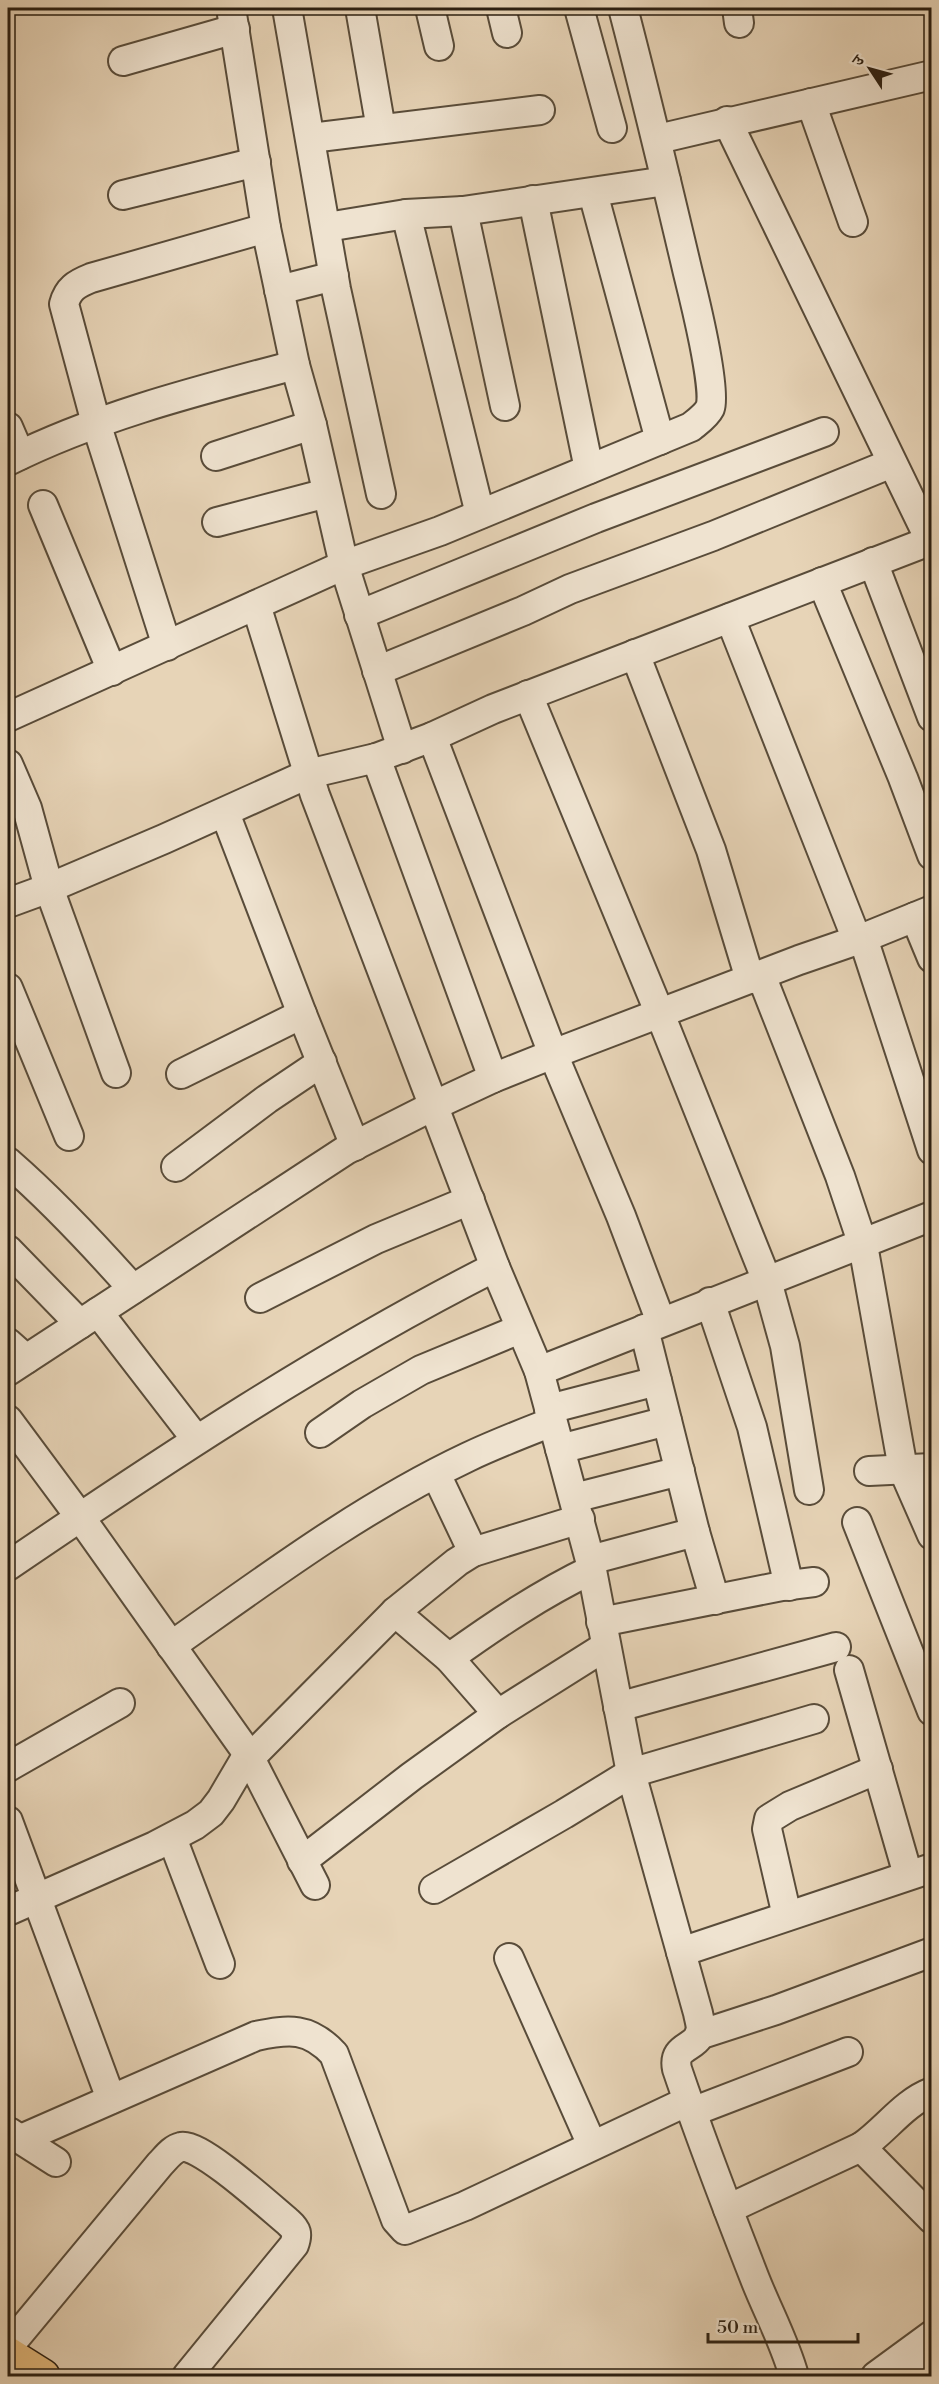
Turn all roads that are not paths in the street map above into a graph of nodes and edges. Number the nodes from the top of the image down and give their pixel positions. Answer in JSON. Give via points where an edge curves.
{"nodes":[{"id":1,"x":287,"y":8,"type":"edge"},
{"id":2,"x":360,"y":8,"type":"edge"},
{"id":3,"x":430,"y":8,"type":"edge"},
{"id":4,"x":579,"y":8,"type":"edge"},
{"id":5,"x":623,"y":8,"type":"edge"},
{"id":6,"x":233,"y":18,"type":"edge"},
{"id":7,"x":439,"y":46,"type":"dead end"},
{"id":8,"x":123,"y":62,"type":"dead end"},
{"id":9,"x":932,"y":75,"type":"edge"},
{"id":10,"x":811,"y":103,"type":"junction"},
{"id":11,"x":540,"y":110,"type":"dead end"},
{"id":12,"x":727,"y":121,"type":"junction"},
{"id":13,"x":612,"y":128,"type":"dead end"},
{"id":14,"x":381,"y":129,"type":"junction"},
{"id":15,"x":311,"y":138,"type":"junction"},
{"id":16,"x":658,"y":139,"type":"junction"},
{"id":17,"x":256,"y":162,"type":"junction"},
{"id":18,"x":666,"y":181,"type":"junction"},
{"id":19,"x":593,"y":193,"type":"junction"},
{"id":20,"x":123,"y":195,"type":"dead end"},
{"id":21,"x":533,"y":200,"type":"junction"},
{"id":22,"x":462,"y":211,"type":"junction"},
{"id":23,"x":406,"y":214,"type":"junction"},
{"id":24,"x":853,"y":222,"type":"dead end"},
{"id":25,"x":327,"y":227,"type":"junction"},
{"id":26,"x":266,"y":228,"type":"junction"},
{"id":27,"x":334,"y":276,"type":"junction"},
{"id":28,"x":279,"y":290,"type":"junction"},
{"id":29,"x":295,"y":365,"type":"junction"},
{"id":30,"x":505,"y":406,"type":"dead end"},
{"id":31,"x":96,"y":423,"type":"junction"},
{"id":32,"x":312,"y":425,"type":"junction"},
{"id":33,"x":8,"y":426,"type":"edge"},
{"id":34,"x":824,"y":432,"type":"dead end"},
{"id":35,"x":660,"y":440,"type":"junction"},
{"id":36,"x":216,"y":456,"type":"dead end"},
{"id":37,"x":14,"y":458,"type":"edge"},
{"id":38,"x":892,"y":463,"type":"junction"},
{"id":39,"x":589,"y":469,"type":"junction"},
{"id":40,"x":327,"y":493,"type":"junction"},
{"id":41,"x":381,"y":494,"type":"dead end"},
{"id":42,"x":43,"y":505,"type":"dead end"},
{"id":43,"x":480,"y":514,"type":"junction"},
{"id":44,"x":217,"y":522,"type":"dead end"},
{"id":45,"x":931,"y":540,"type":"edge"},
{"id":46,"x":873,"y":562,"type":"junction"},
{"id":47,"x":344,"y":566,"type":"junction"},
{"id":48,"x":822,"y":582,"type":"junction"},
{"id":49,"x":256,"y":605,"type":"junction"},
{"id":50,"x":359,"y":615,"type":"junction"},
{"id":51,"x":730,"y":618,"type":"junction"},
{"id":52,"x":167,"y":646,"type":"junction"},
{"id":53,"x":635,"y":654,"type":"junction"},
{"id":54,"x":112,"y":671,"type":"junction"},
{"id":55,"x":377,"y":671,"type":"junction"},
{"id":56,"x":528,"y":695,"type":"junction"},
{"id":57,"x":8,"y":717,"type":"edge"},
{"id":58,"x":932,"y":717,"type":"edge"},
{"id":59,"x":432,"y":737,"type":"junction"},
{"id":60,"x":389,"y":753,"type":"junction"},
{"id":61,"x":8,"y":764,"type":"edge"},
{"id":62,"x":308,"y":774,"type":"junction"},
{"id":63,"x":225,"y":813,"type":"junction"},
{"id":64,"x":932,"y":855,"type":"edge"},
{"id":65,"x":49,"y":888,"type":"junction"},
{"id":66,"x":8,"y":903,"type":"edge"},
{"id":67,"x":923,"y":914,"type":"edge"},
{"id":68,"x":860,"y":939,"type":"junction"},
{"id":69,"x":932,"y":958,"type":"edge"},
{"id":70,"x":756,"y":977,"type":"junction"},
{"id":71,"x":8,"y":988,"type":"edge"},
{"id":72,"x":302,"y":1014,"type":"junction"},
{"id":73,"x":660,"y":1014,"type":"junction"},
{"id":74,"x":553,"y":1054,"type":"junction"},
{"id":75,"x":322,"y":1062,"type":"junction"},
{"id":76,"x":116,"y":1073,"type":"dead end"},
{"id":77,"x":181,"y":1074,"type":"dead end"},
{"id":78,"x":493,"y":1078,"type":"junction"},
{"id":79,"x":433,"y":1106,"type":"junction"},
{"id":80,"x":69,"y":1136,"type":"dead end"},
{"id":81,"x":355,"y":1146,"type":"junction"},
{"id":82,"x":932,"y":1150,"type":"edge"},
{"id":83,"x":8,"y":1162,"type":"edge"},
{"id":84,"x":176,"y":1167,"type":"dead end"},
{"id":85,"x":470,"y":1200,"type":"junction"},
{"id":86,"x":932,"y":1216,"type":"edge"},
{"id":87,"x":863,"y":1245,"type":"junction"},
{"id":88,"x":8,"y":1250,"type":"edge"},
{"id":89,"x":495,"y":1267,"type":"junction"},
{"id":90,"x":767,"y":1281,"type":"junction"},
{"id":91,"x":133,"y":1289,"type":"junction"},
{"id":92,"x":260,"y":1298,"type":"dead end"},
{"id":93,"x":710,"y":1302,"type":"junction"},
{"id":94,"x":89,"y":1318,"type":"junction"},
{"id":95,"x":652,"y":1325,"type":"junction"},
{"id":96,"x":520,"y":1329,"type":"junction"},
{"id":97,"x":14,"y":1358,"type":"edge"},
{"id":98,"x":539,"y":1371,"type":"junction"},
{"id":99,"x":657,"y":1381,"type":"junction"},
{"id":100,"x":550,"y":1415,"type":"junction"},
{"id":101,"x":8,"y":1420,"type":"edge"},
{"id":102,"x":667,"y":1422,"type":"junction"},
{"id":103,"x":320,"y":1433,"type":"dead end"},
{"id":104,"x":196,"y":1439,"type":"junction"},
{"id":105,"x":560,"y":1449,"type":"junction"},
{"id":106,"x":932,"y":1468,"type":"edge"},
{"id":107,"x":903,"y":1469,"type":"junction"},
{"id":108,"x":680,"y":1471,"type":"junction"},
{"id":109,"x":869,"y":1471,"type":"dead end"},
{"id":110,"x":436,"y":1474,"type":"junction"},
{"id":111,"x":809,"y":1490,"type":"dead end"},
{"id":112,"x":577,"y":1508,"type":"junction"},
{"id":113,"x":80,"y":1517,"type":"junction"},
{"id":114,"x":857,"y":1522,"type":"dead end"},
{"id":115,"x":695,"y":1532,"type":"junction"},
{"id":116,"x":932,"y":1535,"type":"edge"},
{"id":117,"x":473,"y":1552,"type":"junction"},
{"id":118,"x":591,"y":1565,"type":"junction"},
{"id":119,"x":8,"y":1566,"type":"edge"},
{"id":120,"x":715,"y":1600,"type":"junction"},
{"id":121,"x":395,"y":1612,"type":"junction"},
{"id":122,"x":603,"y":1634,"type":"junction"},
{"id":123,"x":171,"y":1646,"type":"junction"},
{"id":124,"x":449,"y":1658,"type":"junction"},
{"id":125,"x":120,"y":1703,"type":"dead end"},
{"id":126,"x":618,"y":1707,"type":"junction"},
{"id":127,"x":932,"y":1712,"type":"edge"},
{"id":128,"x":498,"y":1714,"type":"junction"},
{"id":129,"x":814,"y":1719,"type":"dead end"},
{"id":130,"x":248,"y":1754,"type":"junction"},
{"id":131,"x":8,"y":1767,"type":"edge"},
{"id":132,"x":878,"y":1769,"type":"junction"},
{"id":133,"x":631,"y":1773,"type":"junction"},
{"id":134,"x":8,"y":1821,"type":"edge"},
{"id":135,"x":172,"y":1838,"type":"junction"},
{"id":136,"x":920,"y":1871,"type":"edge"},
{"id":137,"x":434,"y":1889,"type":"dead end"},
{"id":138,"x":38,"y":1899,"type":"junction"},
{"id":139,"x":8,"y":1911,"type":"edge"},
{"id":140,"x":787,"y":1916,"type":"junction"},
{"id":141,"x":681,"y":1952,"type":"junction"},
{"id":142,"x":932,"y":1952,"type":"edge"},
{"id":143,"x":509,"y":1958,"type":"dead end"},
{"id":144,"x":220,"y":1964,"type":"dead end"},
{"id":145,"x":699,"y":2036,"type":"junction"},
{"id":146,"x":848,"y":2052,"type":"dead end"},
{"id":147,"x":932,"y":2092,"type":"edge"},
{"id":148,"x":111,"y":2099,"type":"junction"},
{"id":149,"x":690,"y":2107,"type":"junction"},
{"id":150,"x":14,"y":2135,"type":"edge"},
{"id":151,"x":592,"y":2145,"type":"junction"},
{"id":152,"x":861,"y":2147,"type":"junction"},
{"id":153,"x":56,"y":2162,"type":"dead end"},
{"id":154,"x":728,"y":2209,"type":"junction"},
{"id":155,"x":932,"y":2218,"type":"edge"},
{"id":156,"x":923,"y":2342,"type":"edge"},
{"id":157,"x":8,"y":2347,"type":"edge"},
{"id":158,"x":8,"y":2354,"type":"edge"},
{"id":159,"x":42,"y":2376,"type":"edge"},
{"id":160,"x":187,"y":2376,"type":"edge"},
{"id":161,"x":794,"y":2376,"type":"edge"},
{"id":162,"x":876,"y":2376,"type":"edge"},
{"id":163,"x":927,"y":2376,"type":"edge"}],
"edges":[{"from":1,"to":15,"type":"street"},
{"from":2,"to":14,"type":"street"},
{"from":3,"to":7,"type":"street"},
{"from":4,"to":13,"type":"street"},
{"from":5,"to":16,"type":"street"},
{"from":6,"to":8,"type":"street"},
{"from":6,"to":17,"type":"street"},
{"from":9,"to":10,"type":"street"},
{"from":10,"to":12,"type":"street"},
{"from":10,"to":24,"type":"street"},
{"from":11,"to":14,"type":"street"},
{"from":12,"to":16,"type":"street"},
{"from":12,"to":38,"type":"street"},
{"from":14,"to":15,"type":"street"},
{"from":15,"to":25,"type":"street"},
{"from":16,"to":18,"type":"street"},
{"from":17,"to":20,"type":"street"},
{"from":17,"to":26,"type":"street"},
{"from":18,"to":19,"type":"street"},
{"from":18,"to":35,"type":"street","via":[[702,331],[711,392],[710,408],[700,420]]},
{"from":19,"to":21,"type":"street"},
{"from":19,"to":35,"type":"street"},
{"from":21,"to":22,"type":"street"},
{"from":21,"to":39,"type":"street"},
{"from":22,"to":23,"type":"street"},
{"from":22,"to":30,"type":"street"},
{"from":23,"to":25,"type":"street"},
{"from":23,"to":43,"type":"street"},
{"from":25,"to":27,"type":"street"},
{"from":26,"to":28,"type":"street"},
{"from":26,"to":31,"type":"street","via":[[91,278],[72,288],[64,310]]},
{"from":27,"to":28,"type":"street"},
{"from":27,"to":41,"type":"street"},
{"from":28,"to":29,"type":"street"},
{"from":29,"to":31,"type":"street"},
{"from":29,"to":32,"type":"street"},
{"from":31,"to":37,"type":"street"},
{"from":31,"to":52,"type":"street"},
{"from":32,"to":36,"type":"street"},
{"from":32,"to":40,"type":"street"},
{"from":33,"to":37,"type":"street"},
{"from":34,"to":50,"type":"street","via":[[606,514]]},
{"from":35,"to":39,"type":"street"},
{"from":38,"to":45,"type":"street"},
{"from":38,"to":55,"type":"street","via":[[570,589]]},
{"from":39,"to":43,"type":"street"},
{"from":40,"to":44,"type":"street"},
{"from":40,"to":47,"type":"street"},
{"from":42,"to":54,"type":"street"},
{"from":43,"to":47,"type":"street"},
{"from":45,"to":46,"type":"street"},
{"from":46,"to":48,"type":"street"},
{"from":46,"to":58,"type":"street"},
{"from":47,"to":49,"type":"street"},
{"from":47,"to":50,"type":"street"},
{"from":48,"to":51,"type":"street"},
{"from":48,"to":64,"type":"street"},
{"from":49,"to":52,"type":"street"},
{"from":49,"to":62,"type":"street"},
{"from":50,"to":55,"type":"street"},
{"from":51,"to":53,"type":"street"},
{"from":51,"to":68,"type":"street"},
{"from":52,"to":54,"type":"street"},
{"from":53,"to":56,"type":"street"},
{"from":53,"to":70,"type":"street"},
{"from":54,"to":57,"type":"street"},
{"from":55,"to":60,"type":"street"},
{"from":56,"to":59,"type":"street"},
{"from":56,"to":73,"type":"street"},
{"from":59,"to":60,"type":"street"},
{"from":59,"to":74,"type":"street"},
{"from":60,"to":62,"type":"street"},
{"from":60,"to":78,"type":"street"},
{"from":61,"to":65,"type":"street","via":[[27,808]]},
{"from":62,"to":63,"type":"street"},
{"from":62,"to":79,"type":"street"},
{"from":63,"to":65,"type":"street"},
{"from":63,"to":72,"type":"street"},
{"from":65,"to":66,"type":"street"},
{"from":65,"to":76,"type":"street"},
{"from":67,"to":68,"type":"street"},
{"from":67,"to":69,"type":"street"},
{"from":68,"to":70,"type":"street"},
{"from":68,"to":82,"type":"street"},
{"from":70,"to":73,"type":"street"},
{"from":70,"to":87,"type":"street","via":[[840,1176]]},
{"from":71,"to":80,"type":"street"},
{"from":72,"to":75,"type":"street"},
{"from":72,"to":77,"type":"street"},
{"from":73,"to":74,"type":"street"},
{"from":73,"to":90,"type":"street"},
{"from":74,"to":78,"type":"street"},
{"from":74,"to":95,"type":"street","via":[[621,1216]]},
{"from":75,"to":81,"type":"street"},
{"from":75,"to":84,"type":"street"},
{"from":78,"to":79,"type":"street"},
{"from":79,"to":81,"type":"street"},
{"from":79,"to":85,"type":"street"},
{"from":81,"to":91,"type":"street"},
{"from":83,"to":91,"type":"street","via":[[78,1228]]},
{"from":85,"to":89,"type":"street"},
{"from":85,"to":92,"type":"street","via":[[376,1239]]},
{"from":86,"to":87,"type":"street"},
{"from":87,"to":90,"type":"street"},
{"from":87,"to":107,"type":"street"},
{"from":88,"to":94,"type":"street"},
{"from":89,"to":96,"type":"street"},
{"from":89,"to":104,"type":"street","via":[[417,1306]]},
{"from":90,"to":93,"type":"street"},
{"from":90,"to":111,"type":"street","via":[[785,1346]]},
{"from":91,"to":94,"type":"street"},
{"from":93,"to":95,"type":"street"},
{"from":93,"to":120,"type":"street","via":[[802,1584]]},
{"from":94,"to":97,"type":"street"},
{"from":94,"to":104,"type":"street"},
{"from":95,"to":98,"type":"street"},
{"from":95,"to":99,"type":"street"},
{"from":96,"to":98,"type":"street"},
{"from":96,"to":103,"type":"street","via":[[421,1370]]},
{"from":98,"to":100,"type":"street"},
{"from":99,"to":100,"type":"street"},
{"from":99,"to":102,"type":"street"},
{"from":100,"to":105,"type":"street"},
{"from":100,"to":110,"type":"street"},
{"from":101,"to":113,"type":"street"},
{"from":102,"to":105,"type":"street"},
{"from":102,"to":108,"type":"street"},
{"from":104,"to":113,"type":"street"},
{"from":105,"to":112,"type":"street"},
{"from":106,"to":107,"type":"street"},
{"from":107,"to":109,"type":"street"},
{"from":107,"to":116,"type":"street"},
{"from":108,"to":112,"type":"street"},
{"from":108,"to":115,"type":"street"},
{"from":110,"to":117,"type":"street"},
{"from":110,"to":123,"type":"street","via":[[311,1547]]},
{"from":112,"to":117,"type":"street"},
{"from":112,"to":118,"type":"street"},
{"from":113,"to":119,"type":"street"},
{"from":113,"to":123,"type":"street"},
{"from":114,"to":127,"type":"street"},
{"from":115,"to":118,"type":"street"},
{"from":115,"to":120,"type":"street"},
{"from":117,"to":121,"type":"street"},
{"from":118,"to":122,"type":"street"},
{"from":118,"to":124,"type":"street"},
{"from":120,"to":122,"type":"street"},
{"from":121,"to":124,"type":"street"},
{"from":121,"to":130,"type":"street","via":[[256,1752]]},
{"from":122,"to":126,"type":"street"},
{"from":122,"to":128,"type":"street"},
{"from":123,"to":130,"type":"street"},
{"from":124,"to":128,"type":"street"},
{"from":125,"to":131,"type":"street"},
{"from":126,"to":132,"type":"street","via":[[843,1658]]},
{"from":126,"to":133,"type":"street"},
{"from":128,"to":130,"type":"street","via":[[412,1776],[309,1873]]},
{"from":129,"to":133,"type":"street"},
{"from":130,"to":135,"type":"street","via":[[211,1813]]},
{"from":132,"to":136,"type":"street"},
{"from":132,"to":140,"type":"street","via":[[769,1818],[767,1828]]},
{"from":133,"to":137,"type":"street"},
{"from":133,"to":141,"type":"street"},
{"from":134,"to":138,"type":"street"},
{"from":135,"to":138,"type":"street"},
{"from":135,"to":144,"type":"street"},
{"from":136,"to":140,"type":"street"},
{"from":138,"to":139,"type":"street"},
{"from":138,"to":148,"type":"street"},
{"from":140,"to":141,"type":"street"},
{"from":141,"to":145,"type":"street","via":[[698,2013]]},
{"from":142,"to":145,"type":"street"},
{"from":143,"to":151,"type":"street"},
{"from":145,"to":149,"type":"street","via":[[676,2057]]},
{"from":146,"to":149,"type":"street"},
{"from":147,"to":152,"type":"street","via":[[900,2112]]},
{"from":148,"to":150,"type":"street"},
{"from":148,"to":151,"type":"street","via":[[256,2036],[293,2031],[312,2036],[324,2043],[339,2064],[396,2220],[405,2230]]},
{"from":149,"to":151,"type":"street"},
{"from":149,"to":154,"type":"street"},
{"from":150,"to":153,"type":"street"},
{"from":152,"to":154,"type":"street"},
{"from":152,"to":155,"type":"street"},
{"from":154,"to":161,"type":"street"},
{"from":156,"to":162,"type":"street"},
{"from":156,"to":163,"type":"street"},
{"from":157,"to":160,"type":"street","via":[[160,2164],[183,2146],[195,2148],[212,2159],[296,2229],[297,2236],[294,2245]]},
{"from":158,"to":159,"type":"highway"}]}
